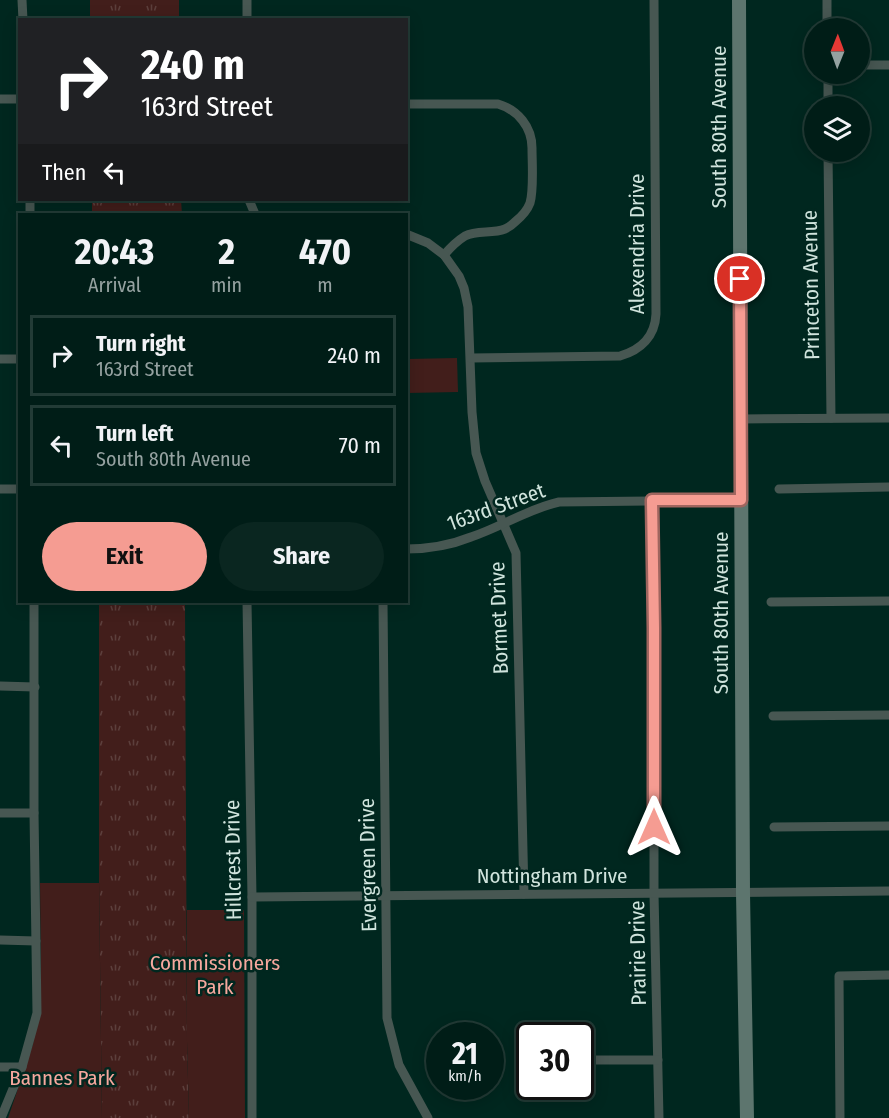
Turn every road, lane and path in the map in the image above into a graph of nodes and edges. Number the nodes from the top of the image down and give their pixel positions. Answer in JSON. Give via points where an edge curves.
{"nodes":[{"id":1,"x":22,"y":0,"type":"edge"},
{"id":2,"x":247,"y":0,"type":"edge"},
{"id":3,"x":654,"y":0,"type":"edge"},
{"id":4,"x":739,"y":0,"type":"edge"},
{"id":5,"x":827,"y":0,"type":"edge"},
{"id":6,"x":23,"y":18,"type":"edge"},
{"id":7,"x":247,"y":18,"type":"edge"},
{"id":8,"x":827,"y":18,"type":"edge"},
{"id":9,"x":870,"y":65,"type":"edge"},
{"id":10,"x":889,"y":65,"type":"edge"},
{"id":11,"x":0,"y":99,"type":"edge"},
{"id":12,"x":18,"y":99,"type":"edge"},
{"id":13,"x":408,"y":104,"type":"edge"},
{"id":14,"x":828,"y":162,"type":"edge"},
{"id":15,"x":408,"y":235,"type":"edge"},
{"id":16,"x":444,"y":255,"type":"junction"},
{"id":17,"x":471,"y":358,"type":"junction"},
{"id":18,"x":0,"y":359,"type":"edge"},
{"id":19,"x":18,"y":359,"type":"edge"},
{"id":20,"x":831,"y":418,"type":"junction"},
{"id":21,"x":889,"y":418,"type":"edge"},
{"id":22,"x":741,"y":419,"type":"junction"},
{"id":23,"x":889,"y":488,"type":"edge"},
{"id":24,"x":0,"y":489,"type":"edge"},
{"id":25,"x":18,"y":489,"type":"edge"},
{"id":26,"x":779,"y":489,"type":"dead end"},
{"id":27,"x":652,"y":500,"type":"junction"},
{"id":28,"x":741,"y":500,"type":"junction"},
{"id":29,"x":504,"y":523,"type":"junction"},
{"id":30,"x":408,"y":549,"type":"edge"},
{"id":31,"x":889,"y":601,"type":"edge"},
{"id":32,"x":771,"y":602,"type":"dead end"},
{"id":33,"x":34,"y":603,"type":"edge"},
{"id":34,"x":247,"y":603,"type":"edge"},
{"id":35,"x":383,"y":603,"type":"edge"},
{"id":36,"x":0,"y":686,"type":"edge"},
{"id":37,"x":35,"y":687,"type":"junction"},
{"id":38,"x":889,"y":715,"type":"edge"},
{"id":39,"x":774,"y":716,"type":"dead end"},
{"id":40,"x":0,"y":813,"type":"edge"},
{"id":41,"x":34,"y":813,"type":"junction"},
{"id":42,"x":889,"y":826,"type":"edge"},
{"id":43,"x":774,"y":827,"type":"dead end"},
{"id":44,"x":889,"y":891,"type":"edge"},
{"id":45,"x":743,"y":893,"type":"junction"},
{"id":46,"x":524,"y":894,"type":"junction"},
{"id":47,"x":654,"y":894,"type":"junction"},
{"id":48,"x":386,"y":896,"type":"junction"},
{"id":49,"x":252,"y":897,"type":"junction"},
{"id":50,"x":0,"y":940,"type":"edge"},
{"id":51,"x":36,"y":940,"type":"junction"},
{"id":52,"x":889,"y":975,"type":"edge"},
{"id":53,"x":594,"y":1060,"type":"edge"},
{"id":54,"x":658,"y":1060,"type":"junction"},
{"id":55,"x":0,"y":1067,"type":"edge"},
{"id":56,"x":22,"y":1067,"type":"junction"},
{"id":57,"x":1,"y":1118,"type":"edge"},
{"id":58,"x":252,"y":1118,"type":"edge"},
{"id":59,"x":428,"y":1118,"type":"edge"},
{"id":60,"x":659,"y":1118,"type":"edge"},
{"id":61,"x":747,"y":1118,"type":"edge"},
{"id":62,"x":840,"y":1118,"type":"edge"}],
"edges":[{"from":1,"to":6,"type":"street"},
{"from":2,"to":7,"type":"street"},
{"from":3,"to":17,"type":"street","name":"Alexendria Drive","via":[[656,321],[649,337],[643,345],[620,356]]},
{"from":4,"to":22,"type":"street","name":"South 80th Avenue"},
{"from":5,"to":8,"type":"street"},
{"from":9,"to":10,"type":"street"},
{"from":11,"to":12,"type":"street"},
{"from":13,"to":16,"type":"street","via":[[498,104],[518,115],[531,137],[531,198],[527,210],[505,229],[464,236]]},
{"from":14,"to":20,"type":"street","name":"Princeton Avenue"},
{"from":15,"to":16,"type":"street","name":"Bormet Drive"},
{"from":16,"to":17,"type":"street","name":"Bormet Drive","via":[[464,288]]},
{"from":17,"to":29,"type":"street","name":"Bormet Drive","via":[[476,453]]},
{"from":18,"to":19,"type":"street"},
{"from":20,"to":21,"type":"street"},
{"from":20,"to":22,"type":"street"},
{"from":22,"to":28,"type":"street","name":"South 80th Avenue"},
{"from":23,"to":26,"type":"street"},
{"from":24,"to":25,"type":"street"},
{"from":27,"to":28,"type":"street","name":"163rd Street"},
{"from":27,"to":29,"type":"street","name":"163rd Street","via":[[559,502]]},
{"from":27,"to":47,"type":"street","name":"Prairie Drive"},
{"from":28,"to":45,"type":"street","name":"South 80th Avenue"},
{"from":29,"to":30,"type":"street","name":"163rd Street","via":[[440,546]]},
{"from":29,"to":46,"type":"street","name":"Bormet Drive","via":[[516,553]]},
{"from":31,"to":32,"type":"street"},
{"from":33,"to":37,"type":"street"},
{"from":34,"to":49,"type":"street","name":"Hillcrest Drive"},
{"from":35,"to":48,"type":"street","name":"Evergreen Drive"},
{"from":36,"to":37,"type":"street"},
{"from":37,"to":41,"type":"street"},
{"from":38,"to":39,"type":"street"},
{"from":40,"to":41,"type":"street"},
{"from":41,"to":51,"type":"street"},
{"from":42,"to":43,"type":"street"},
{"from":44,"to":45,"type":"street","name":"Nottingham Drive"},
{"from":45,"to":47,"type":"street","name":"Nottingham Drive"},
{"from":45,"to":61,"type":"street","name":"South 80th Avenue"},
{"from":46,"to":47,"type":"street","name":"Nottingham Drive"},
{"from":46,"to":48,"type":"street","name":"Nottingham Drive"},
{"from":47,"to":54,"type":"street","name":"Prairie Drive"},
{"from":48,"to":49,"type":"street","name":"Nottingham Drive"},
{"from":48,"to":59,"type":"street","name":"Evergreen Drive","via":[[387,1018],[399,1065]]},
{"from":49,"to":58,"type":"street","name":"Hillcrest Drive"},
{"from":50,"to":51,"type":"street"},
{"from":51,"to":56,"type":"street","via":[[37,1013]]},
{"from":52,"to":62,"type":"street","via":[[839,976]]},
{"from":53,"to":54,"type":"street"},
{"from":54,"to":60,"type":"street","name":"Prairie Drive"},
{"from":55,"to":56,"type":"street"},
{"from":56,"to":57,"type":"street"}]}
